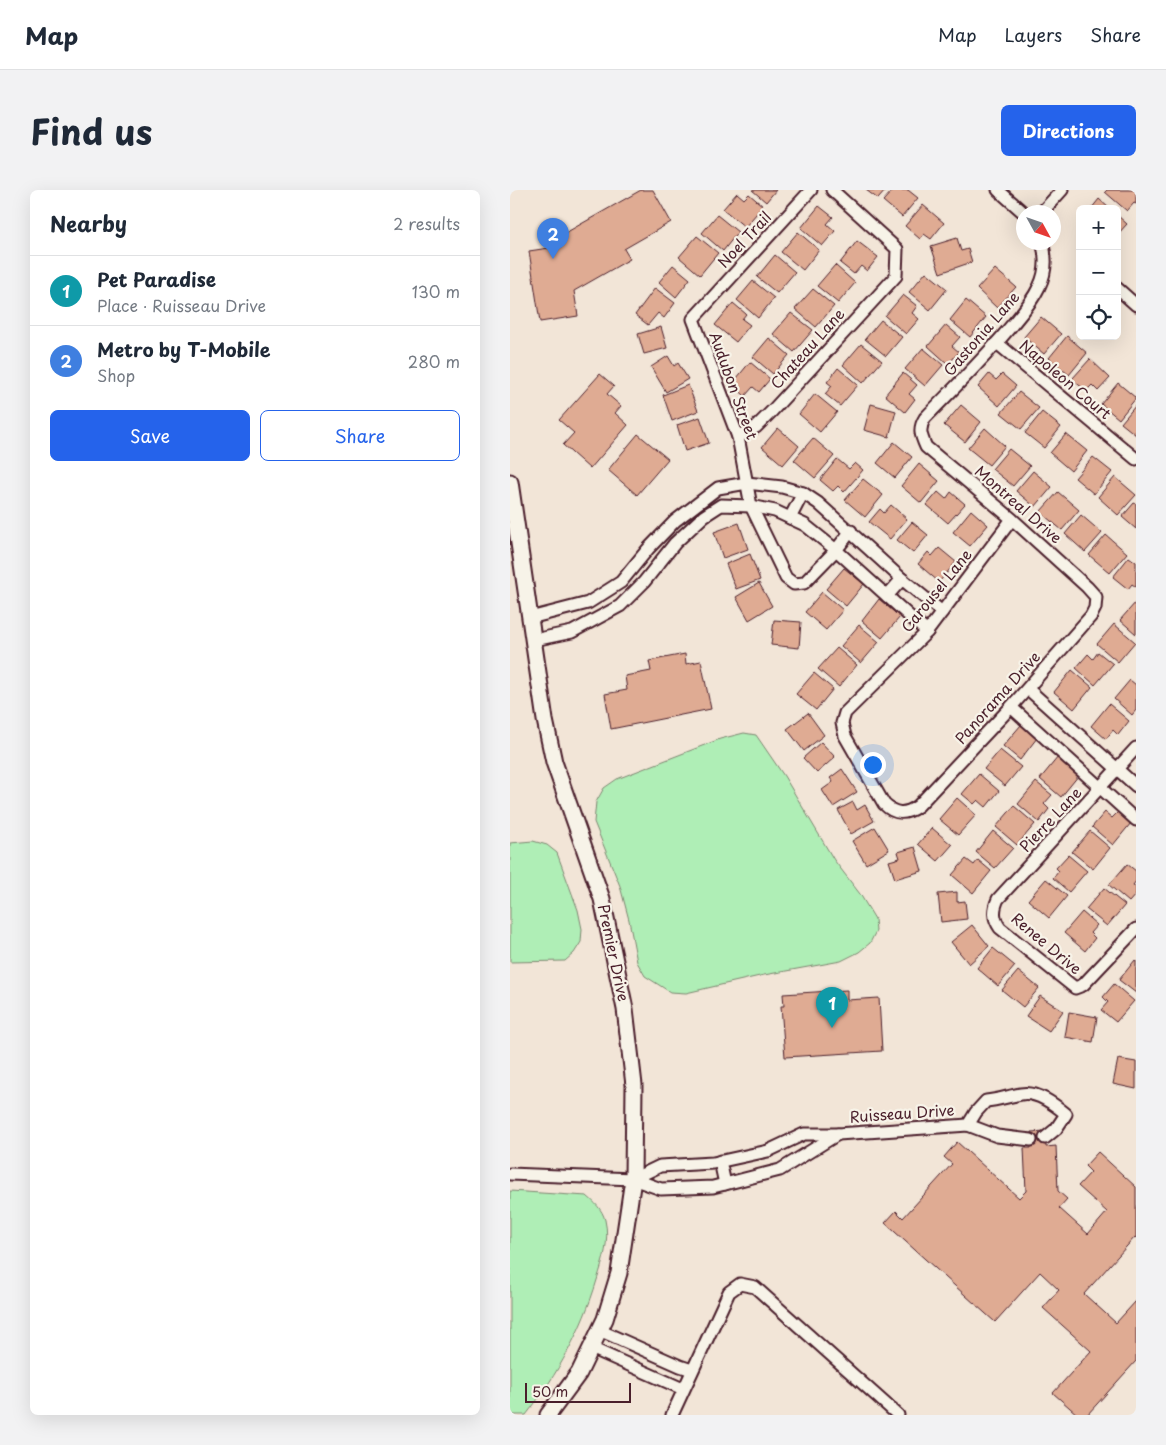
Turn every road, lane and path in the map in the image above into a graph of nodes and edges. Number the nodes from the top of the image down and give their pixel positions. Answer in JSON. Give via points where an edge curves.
{"nodes":[{"id":1,"x":812,"y":190,"type":"edge"},
{"id":2,"x":832,"y":190,"type":"edge"},
{"id":3,"x":998,"y":190,"type":"edge"},
{"id":4,"x":1062,"y":190,"type":"edge"},
{"id":5,"x":1048,"y":205,"type":"edge"},
{"id":6,"x":1016,"y":206,"type":"edge"},
{"id":7,"x":1044,"y":250,"type":"edge"},
{"id":8,"x":1121,"y":292,"type":"edge"},
{"id":9,"x":1136,"y":305,"type":"edge"},
{"id":10,"x":700,"y":310,"type":"joint"},
{"id":11,"x":997,"y":343,"type":"junction"},
{"id":12,"x":921,"y":435,"type":"joint"},
{"id":13,"x":738,"y":437,"type":"junction"},
{"id":14,"x":1136,"y":459,"type":"edge"},
{"id":15,"x":510,"y":482,"type":"edge"},
{"id":16,"x":747,"y":483,"type":"junction"},
{"id":17,"x":803,"y":494,"type":"junction"},
{"id":18,"x":751,"y":506,"type":"junction"},
{"id":19,"x":790,"y":518,"type":"junction"},
{"id":20,"x":1012,"y":519,"type":"junction"},
{"id":21,"x":851,"y":531,"type":"junction"},
{"id":22,"x":648,"y":549,"type":"junction"},
{"id":23,"x":836,"y":550,"type":"junction"},
{"id":24,"x":661,"y":560,"type":"junction"},
{"id":25,"x":902,"y":579,"type":"junction"},
{"id":26,"x":887,"y":596,"type":"junction"},
{"id":27,"x":1096,"y":597,"type":"joint"},
{"id":28,"x":942,"y":612,"type":"junction"},
{"id":29,"x":530,"y":618,"type":"junction"},
{"id":30,"x":927,"y":632,"type":"junction"},
{"id":31,"x":534,"y":640,"type":"junction"},
{"id":32,"x":1028,"y":689,"type":"junction"},
{"id":33,"x":1011,"y":707,"type":"junction"},
{"id":34,"x":1136,"y":748,"type":"edge"},
{"id":35,"x":1118,"y":769,"type":"junction"},
{"id":36,"x":1136,"y":786,"type":"edge"},
{"id":37,"x":1101,"y":788,"type":"junction"},
{"id":38,"x":911,"y":811,"type":"joint"},
{"id":39,"x":1136,"y":820,"type":"edge"},
{"id":40,"x":994,"y":915,"type":"joint"},
{"id":41,"x":1136,"y":929,"type":"edge"},
{"id":42,"x":968,"y":1125,"type":"junction"},
{"id":43,"x":838,"y":1134,"type":"junction"},
{"id":44,"x":1045,"y":1138,"type":"dead end"},
{"id":45,"x":1031,"y":1140,"type":"dead end"},
{"id":46,"x":720,"y":1161,"type":"junction"},
{"id":47,"x":510,"y":1174,"type":"edge"},
{"id":48,"x":633,"y":1179,"type":"junction"},
{"id":49,"x":725,"y":1184,"type":"junction"},
{"id":50,"x":599,"y":1330,"type":"junction"},
{"id":51,"x":591,"y":1348,"type":"junction"},
{"id":52,"x":692,"y":1370,"type":"junction"},
{"id":53,"x":683,"y":1389,"type":"junction"},
{"id":54,"x":548,"y":1415,"type":"edge"},
{"id":55,"x":672,"y":1415,"type":"edge"},
{"id":56,"x":898,"y":1415,"type":"edge"}],
"edges":[{"from":1,"to":10,"type":"street","name":"Noel Trail"},
{"from":2,"to":13,"type":"street","name":"Chateau Lane","via":[[897,249],[896,276],[772,411],[756,427]]},
{"from":3,"to":6,"type":"street"},
{"from":4,"to":5,"type":"street"},
{"from":7,"to":11,"type":"street","name":"Gastonia Lane","via":[[1046,262],[1039,287],[1030,304]]},
{"from":8,"to":9,"type":"street"},
{"from":10,"to":13,"type":"street","name":"Audubon Street","via":[[693,319]]},
{"from":11,"to":12,"type":"street","name":"Gastonia Lane","via":[[925,418]]},
{"from":11,"to":14,"type":"street","name":"Napoleon Court"},
{"from":12,"to":20,"type":"street","name":"Montreal Drive","via":[[926,447]]},
{"from":13,"to":16,"type":"street","name":"Audubon Street"},
{"from":15,"to":29,"type":"street","name":"Premier Drive"},
{"from":16,"to":17,"type":"street","via":[[782,487]]},
{"from":16,"to":18,"type":"street","name":"Audubon Street"},
{"from":16,"to":22,"type":"street","via":[[718,488],[675,521]]},
{"from":17,"to":19,"type":"street"},
{"from":17,"to":21,"type":"street"},
{"from":18,"to":19,"type":"street"},
{"from":18,"to":23,"type":"street","name":"Audubon Street","via":[[786,578],[794,584],[804,583]]},
{"from":18,"to":24,"type":"street","via":[[721,505],[704,516]]},
{"from":19,"to":23,"type":"street"},
{"from":20,"to":27,"type":"street","name":"Montreal Drive"},
{"from":20,"to":28,"type":"street","name":"Carousel Lane"},
{"from":21,"to":23,"type":"street","name":"Audubon Street"},
{"from":21,"to":25,"type":"street"},
{"from":22,"to":24,"type":"street"},
{"from":22,"to":29,"type":"street","via":[[621,582],[588,603]]},
{"from":23,"to":26,"type":"street"},
{"from":24,"to":31,"type":"street","via":[[620,606],[572,632]]},
{"from":25,"to":26,"type":"street"},
{"from":25,"to":28,"type":"street"},
{"from":26,"to":30,"type":"street"},
{"from":27,"to":32,"type":"street","name":"Panorama Drive","via":[[1091,616]]},
{"from":28,"to":30,"type":"street","name":"Carousel Lane"},
{"from":29,"to":31,"type":"street","name":"Premier Drive"},
{"from":30,"to":38,"type":"street","name":"Carousel Lane","via":[[845,713],[842,722],[844,736],[884,804],[896,813]]},
{"from":31,"to":48,"type":"street","name":"Premier Drive","via":[[554,762],[602,899],[625,1009],[634,1085]]},
{"from":32,"to":33,"type":"street","name":"Panorama Drive"},
{"from":32,"to":35,"type":"street"},
{"from":33,"to":37,"type":"street"},
{"from":33,"to":38,"type":"street","name":"Panorama Drive"},
{"from":34,"to":35,"type":"street","name":"Pierre Lane"},
{"from":35,"to":36,"type":"street"},
{"from":35,"to":37,"type":"street","name":"Pierre Lane"},
{"from":37,"to":39,"type":"street"},
{"from":37,"to":40,"type":"street","name":"Pierre Lane","via":[[998,899]]},
{"from":40,"to":41,"type":"street","name":"Renee Drive","via":[[1000,928],[1075,988],[1083,986]]},
{"from":42,"to":43,"type":"street","name":"Ruisseau Drive"},
{"from":42,"to":44,"type":"street","name":"Ruisseau Drive","via":[[986,1101],[1023,1094],[1049,1100],[1066,1114]]},
{"from":42,"to":45,"type":"street","name":"Ruisseau Drive","via":[[997,1136]]},
{"from":43,"to":46,"type":"street","name":"Ruisseau Drive","via":[[804,1134],[768,1150]]},
{"from":43,"to":49,"type":"street","name":"Ruisseau Drive","via":[[780,1170]]},
{"from":46,"to":48,"type":"street","name":"Ruisseau Drive","via":[[660,1166]]},
{"from":46,"to":49,"type":"street"},
{"from":47,"to":48,"type":"street","name":"Ruisseau Drive"},
{"from":48,"to":49,"type":"street","name":"Ruisseau Drive","via":[[661,1189]]},
{"from":48,"to":50,"type":"street","name":"Premier Drive","via":[[619,1272]]},
{"from":50,"to":51,"type":"street","name":"Premier Drive"},
{"from":50,"to":52,"type":"street"},
{"from":51,"to":53,"type":"street"},
{"from":51,"to":54,"type":"street","name":"Premier Drive","via":[[579,1373]]},
{"from":52,"to":53,"type":"street"},
{"from":52,"to":56,"type":"street","via":[[729,1292],[740,1284],[755,1287]]},
{"from":53,"to":55,"type":"street"}]}
